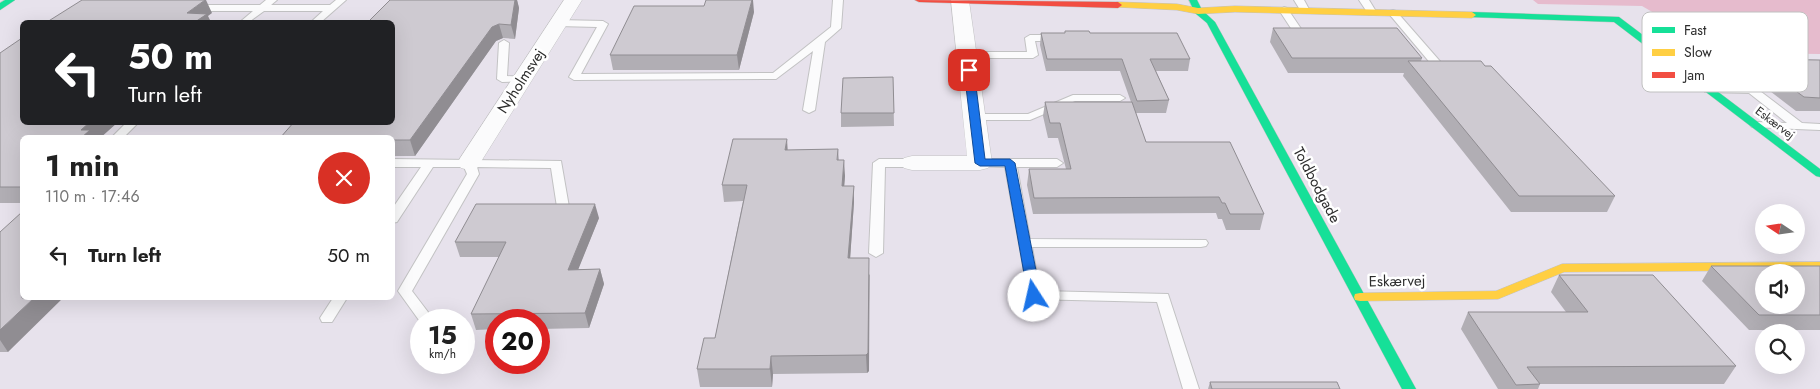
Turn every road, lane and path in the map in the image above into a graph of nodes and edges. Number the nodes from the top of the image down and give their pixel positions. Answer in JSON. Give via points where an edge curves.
{"nodes":[{"id":1,"x":11,"y":0,"type":"edge"},
{"id":2,"x":272,"y":0,"type":"edge"},
{"id":3,"x":341,"y":0,"type":"edge"},
{"id":4,"x":573,"y":0,"type":"edge"},
{"id":5,"x":838,"y":0,"type":"edge"},
{"id":6,"x":919,"y":0,"type":"edge"},
{"id":7,"x":1193,"y":0,"type":"edge"},
{"id":8,"x":1299,"y":0,"type":"edge"},
{"id":9,"x":1364,"y":0,"type":"edge"},
{"id":10,"x":951,"y":1,"type":"edge"},
{"id":11,"x":988,"y":1,"type":"edge"},
{"id":12,"x":1091,"y":2,"type":"edge"},
{"id":13,"x":0,"y":6,"type":"edge"},
{"id":14,"x":182,"y":8,"type":"edge"},
{"id":15,"x":262,"y":8,"type":"junction"},
{"id":16,"x":332,"y":8,"type":"junction"},
{"id":17,"x":1284,"y":10,"type":"junction"},
{"id":18,"x":1198,"y":11,"type":"junction"},
{"id":19,"x":1305,"y":11,"type":"junction"},
{"id":20,"x":1372,"y":12,"type":"junction"},
{"id":21,"x":1393,"y":13,"type":"junction"},
{"id":22,"x":247,"y":20,"type":"edge"},
{"id":23,"x":318,"y":20,"type":"edge"},
{"id":24,"x":558,"y":24,"type":"junction"},
{"id":25,"x":1067,"y":38,"type":"edge"},
{"id":26,"x":1304,"y":38,"type":"edge"},
{"id":27,"x":1642,"y":39,"type":"edge"},
{"id":28,"x":820,"y":40,"type":"junction"},
{"id":29,"x":504,"y":43,"type":"edge"},
{"id":30,"x":967,"y":55,"type":"junction"},
{"id":31,"x":1441,"y":69,"type":"edge"},
{"id":32,"x":523,"y":79,"type":"junction"},
{"id":33,"x":1713,"y":92,"type":"edge"},
{"id":34,"x":1755,"y":92,"type":"edge"},
{"id":35,"x":1120,"y":98,"type":"dead end"},
{"id":36,"x":809,"y":110,"type":"dead end"},
{"id":37,"x":975,"y":117,"type":"junction"},
{"id":38,"x":131,"y":125,"type":"edge"},
{"id":39,"x":1756,"y":125,"type":"junction"},
{"id":40,"x":1800,"y":127,"type":"junction"},
{"id":41,"x":1820,"y":127,"type":"edge"},
{"id":42,"x":119,"y":135,"type":"edge"},
{"id":43,"x":395,"y":163,"type":"edge"},
{"id":44,"x":430,"y":163,"type":"junction"},
{"id":45,"x":469,"y":163,"type":"junction"},
{"id":46,"x":912,"y":163,"type":"joint"},
{"id":47,"x":980,"y":163,"type":"junction"},
{"id":48,"x":1010,"y":163,"type":"junction"},
{"id":49,"x":1057,"y":163,"type":"dead end"},
{"id":50,"x":1820,"y":174,"type":"edge"},
{"id":51,"x":563,"y":207,"type":"edge"},
{"id":52,"x":395,"y":215,"type":"edge"},
{"id":53,"x":1025,"y":243,"type":"junction"},
{"id":54,"x":1201,"y":243,"type":"dead end"},
{"id":55,"x":876,"y":253,"type":"dead end"},
{"id":56,"x":1820,"y":266,"type":"edge"},
{"id":57,"x":1360,"y":297,"type":"junction"},
{"id":58,"x":339,"y":300,"type":"edge"},
{"id":59,"x":418,"y":309,"type":"edge"},
{"id":60,"x":327,"y":318,"type":"dead end"},
{"id":61,"x":1190,"y":389,"type":"edge"},
{"id":62,"x":1409,"y":389,"type":"edge"}],
"edges":[{"from":1,"to":13,"type":"street"},
{"from":2,"to":15,"type":"lane"},
{"from":3,"to":16,"type":"lane"},
{"from":4,"to":24,"type":"street","name":"Nyholmsvej"},
{"from":5,"to":28,"type":"lane","via":[[836,28]]},
{"from":6,"to":10,"type":"street"},
{"from":7,"to":18,"type":"street","name":"Toldbodgade"},
{"from":8,"to":19,"type":"lane"},
{"from":9,"to":20,"type":"lane"},
{"from":10,"to":11,"type":"street"},
{"from":10,"to":30,"type":"street"},
{"from":11,"to":12,"type":"street"},
{"from":12,"to":18,"type":"street"},
{"from":14,"to":15,"type":"lane"},
{"from":15,"to":16,"type":"lane"},
{"from":15,"to":22,"type":"lane"},
{"from":16,"to":23,"type":"lane"},
{"from":17,"to":18,"type":"street","name":"Eskærvej"},
{"from":17,"to":19,"type":"street","name":"Eskærvej"},
{"from":17,"to":26,"type":"lane"},
{"from":18,"to":57,"type":"street","name":"Toldbodgade","via":[[1211,22]]},
{"from":19,"to":20,"type":"street","name":"Eskærvej"},
{"from":20,"to":21,"type":"street","name":"Eskærvej"},
{"from":21,"to":27,"type":"street","name":"Eskærvej","via":[[1616,19]]},
{"from":21,"to":31,"type":"lane"},
{"from":24,"to":28,"type":"lane","via":[[603,24],[574,77],[776,76]]},
{"from":24,"to":32,"type":"street","name":"Nyholmsvej"},
{"from":25,"to":30,"type":"lane","via":[[1030,38],[1033,55]]},
{"from":28,"to":36,"type":"lane"},
{"from":29,"to":32,"type":"lane","via":[[502,79]]},
{"from":30,"to":37,"type":"street"},
{"from":32,"to":45,"type":"street","name":"Nyholmsvej"},
{"from":33,"to":39,"type":"street","name":"Eskærvej"},
{"from":34,"to":40,"type":"lane"},
{"from":35,"to":37,"type":"lane","via":[[1073,98],[1030,117]]},
{"from":37,"to":47,"type":"street"},
{"from":38,"to":42,"type":"lane"},
{"from":39,"to":40,"type":"lane"},
{"from":39,"to":50,"type":"street","name":"Eskærvej"},
{"from":40,"to":41,"type":"lane"},
{"from":43,"to":44,"type":"lane"},
{"from":44,"to":45,"type":"lane"},
{"from":44,"to":52,"type":"lane"},
{"from":45,"to":51,"type":"lane","via":[[557,164]]},
{"from":45,"to":59,"type":"lane","via":[[473,174],[405,292]]},
{"from":46,"to":47,"type":"street"},
{"from":46,"to":55,"type":"lane","via":[[879,163]]},
{"from":47,"to":48,"type":"lane"},
{"from":48,"to":49,"type":"lane"},
{"from":48,"to":53,"type":"lane"},
{"from":53,"to":54,"type":"lane"},
{"from":53,"to":61,"type":"lane","via":[[1034,296],[1163,297]]},
{"from":56,"to":57,"type":"street","name":"Eskærvej","via":[[1562,268],[1498,295]]},
{"from":57,"to":62,"type":"street","name":"Toldbodgade"},
{"from":58,"to":60,"type":"lane"}]}
